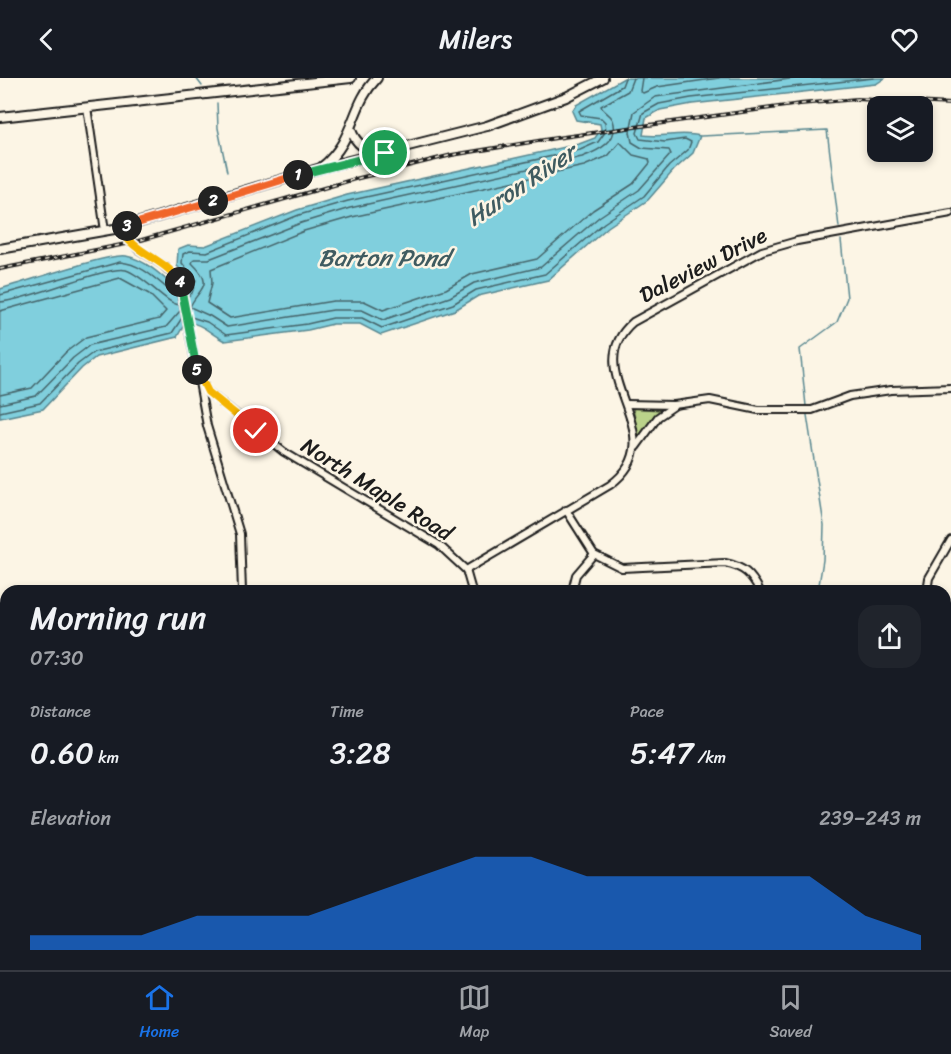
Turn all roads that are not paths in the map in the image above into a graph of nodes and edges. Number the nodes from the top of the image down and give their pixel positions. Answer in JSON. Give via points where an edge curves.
{"nodes":[{"id":1,"x":351,"y":78,"type":"edge"},
{"id":2,"x":377,"y":78,"type":"edge"},
{"id":3,"x":603,"y":78,"type":"edge"},
{"id":4,"x":87,"y":107,"type":"junction"},
{"id":5,"x":0,"y":117,"type":"edge"},
{"id":6,"x":351,"y":130,"type":"junction"},
{"id":7,"x":385,"y":153,"type":"junction"},
{"id":8,"x":321,"y":168,"type":"junction"},
{"id":9,"x":951,"y":213,"type":"edge"},
{"id":10,"x":120,"y":228,"type":"junction"},
{"id":11,"x":105,"y":231,"type":"junction"},
{"id":12,"x":0,"y":249,"type":"edge"},
{"id":13,"x":198,"y":376,"type":"junction"},
{"id":14,"x":951,"y":388,"type":"edge"},
{"id":15,"x":626,"y":404,"type":"junction"},
{"id":16,"x":674,"y":405,"type":"junction"},
{"id":17,"x":636,"y":447,"type":"junction"},
{"id":18,"x":566,"y":510,"type":"junction"},
{"id":19,"x":951,"y":540,"type":"edge"},
{"id":20,"x":594,"y":554,"type":"junction"},
{"id":21,"x":466,"y":570,"type":"junction"},
{"id":22,"x":242,"y":585,"type":"edge"},
{"id":23,"x":470,"y":585,"type":"edge"},
{"id":24,"x":574,"y":585,"type":"edge"},
{"id":25,"x":757,"y":585,"type":"edge"},
{"id":26,"x":928,"y":585,"type":"edge"}],
"edges":[{"from":1,"to":4,"type":"street"},
{"from":2,"to":6,"type":"street","via":[[363,99]]},
{"from":3,"to":7,"type":"street","via":[[527,114]]},
{"from":4,"to":5,"type":"street"},
{"from":4,"to":11,"type":"street"},
{"from":6,"to":7,"type":"street","via":[[358,144]]},
{"from":6,"to":8,"type":"street","via":[[336,156]]},
{"from":7,"to":8,"type":"street"},
{"from":8,"to":10,"type":"street"},
{"from":9,"to":15,"type":"street","name":"Daleview Drive","via":[[762,251],[633,322],[615,344],[613,361]]},
{"from":10,"to":11,"type":"street"},
{"from":10,"to":13,"type":"street","name":"North Maple Road","via":[[138,249],[174,274],[183,288]]},
{"from":11,"to":12,"type":"street"},
{"from":13,"to":21,"type":"street","name":"North Maple Road","via":[[208,392],[284,452],[439,545]]},
{"from":13,"to":22,"type":"street","via":[[207,426],[240,534]]},
{"from":14,"to":16,"type":"street","via":[[850,396],[812,410],[758,410],[710,400]]},
{"from":15,"to":16,"type":"street"},
{"from":15,"to":17,"type":"street","name":"Daleview Drive"},
{"from":16,"to":17,"type":"street","via":[[658,417]]},
{"from":17,"to":18,"type":"street","via":[[629,466],[619,477]]},
{"from":18,"to":20,"type":"street"},
{"from":18,"to":21,"type":"street"},
{"from":19,"to":26,"type":"street"},
{"from":20,"to":24,"type":"street","via":[[576,575]]},
{"from":20,"to":25,"type":"street","via":[[622,568],[725,563],[740,566]]},
{"from":21,"to":23,"type":"street","name":"North Maple Road"}]}
